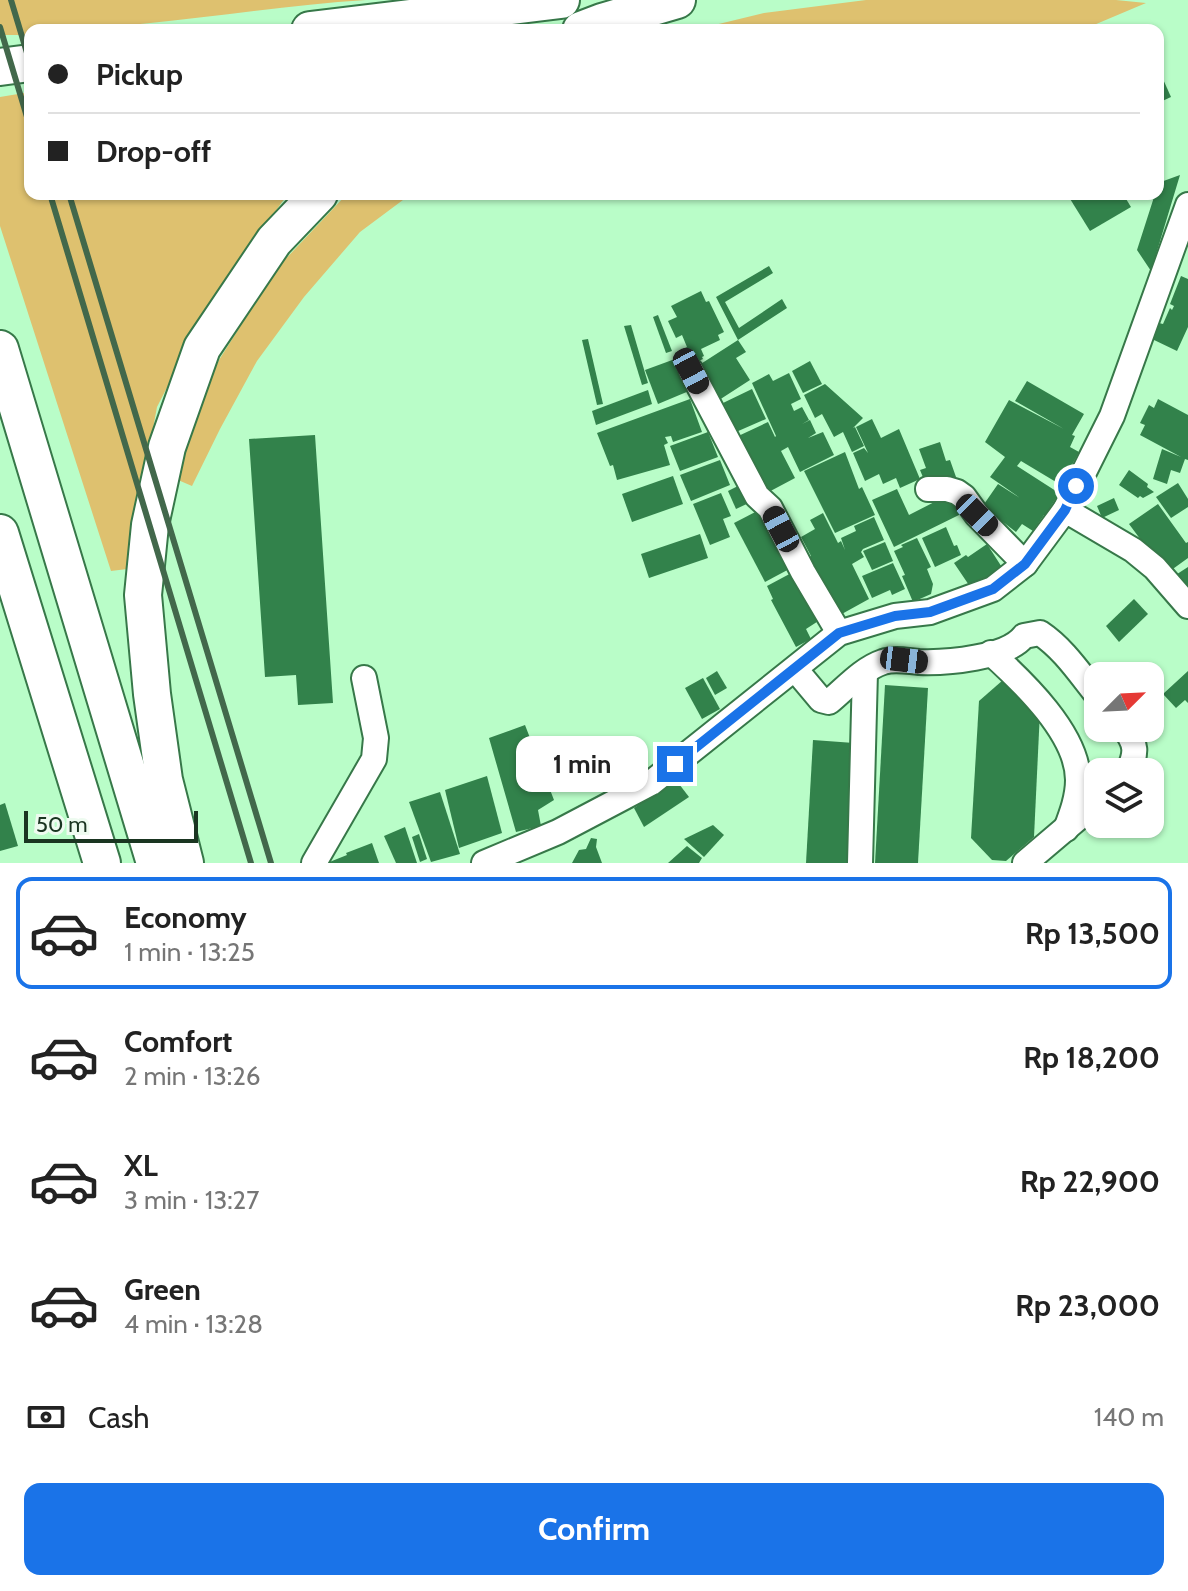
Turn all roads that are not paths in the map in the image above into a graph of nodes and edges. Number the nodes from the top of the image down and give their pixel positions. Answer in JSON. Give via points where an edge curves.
{"nodes":[{"id":1,"x":561,"y":0,"type":"edge"},
{"id":2,"x":677,"y":0,"type":"edge"},
{"id":3,"x":360,"y":24,"type":"edge"},
{"id":4,"x":597,"y":24,"type":"edge"},
{"id":5,"x":24,"y":64,"type":"edge"},
{"id":6,"x":0,"y":67,"type":"edge"},
{"id":7,"x":313,"y":200,"type":"edge"},
{"id":8,"x":1188,"y":205,"type":"edge"},
{"id":9,"x":0,"y":349,"type":"edge"},
{"id":10,"x":691,"y":371,"type":"dead end"},
{"id":11,"x":928,"y":489,"type":"dead end"},
{"id":12,"x":1065,"y":510,"type":"junction"},
{"id":13,"x":0,"y":533,"type":"edge"},
{"id":14,"x":1025,"y":564,"type":"junction"},
{"id":15,"x":1188,"y":606,"type":"edge"},
{"id":16,"x":839,"y":633,"type":"junction"},
{"id":17,"x":991,"y":653,"type":"junction"},
{"id":18,"x":795,"y":669,"type":"junction"},
{"id":19,"x":865,"y":672,"type":"junction"},
{"id":20,"x":364,"y":678,"type":"dead end"},
{"id":21,"x":1084,"y":678,"type":"edge"},
{"id":22,"x":1084,"y":813,"type":"edge"},
{"id":23,"x":1066,"y":829,"type":"junction"},
{"id":24,"x":102,"y":863,"type":"edge"},
{"id":25,"x":155,"y":863,"type":"edge"},
{"id":26,"x":185,"y":863,"type":"edge"},
{"id":27,"x":314,"y":863,"type":"edge"},
{"id":28,"x":484,"y":863,"type":"edge"},
{"id":29,"x":860,"y":863,"type":"edge"},
{"id":30,"x":1025,"y":863,"type":"edge"}],
"edges":[{"from":1,"to":3,"type":"highway"},
{"from":2,"to":4,"type":"highway"},
{"from":5,"to":6,"type":"highway"},
{"from":7,"to":26,"type":"highway","via":[[274,241],[202,348],[167,447],[150,525],[143,595],[152,694],[164,780]]},
{"from":8,"to":12,"type":"street","via":[[1112,416]]},
{"from":9,"to":25,"type":"highway"},
{"from":10,"to":16,"type":"street","via":[[757,496],[770,508]]},
{"from":11,"to":14,"type":"street","via":[[947,489],[964,497]]},
{"from":12,"to":14,"type":"street"},
{"from":12,"to":15,"type":"street","via":[[1133,550]]},
{"from":13,"to":24,"type":"highway"},
{"from":14,"to":16,"type":"street","via":[[980,594],[930,612]]},
{"from":16,"to":18,"type":"street"},
{"from":17,"to":19,"type":"street","via":[[966,660],[886,661]]},
{"from":17,"to":21,"type":"street","via":[[1040,633]]},
{"from":17,"to":23,"type":"street","via":[[1051,714],[1071,752],[1078,778]]},
{"from":18,"to":19,"type":"street","via":[[824,702]]},
{"from":18,"to":28,"type":"street","via":[[651,783],[558,832]]},
{"from":19,"to":29,"type":"street"},
{"from":20,"to":27,"type":"street","via":[[376,738],[374,759]]},
{"from":22,"to":23,"type":"street"},
{"from":23,"to":30,"type":"street"}]}
